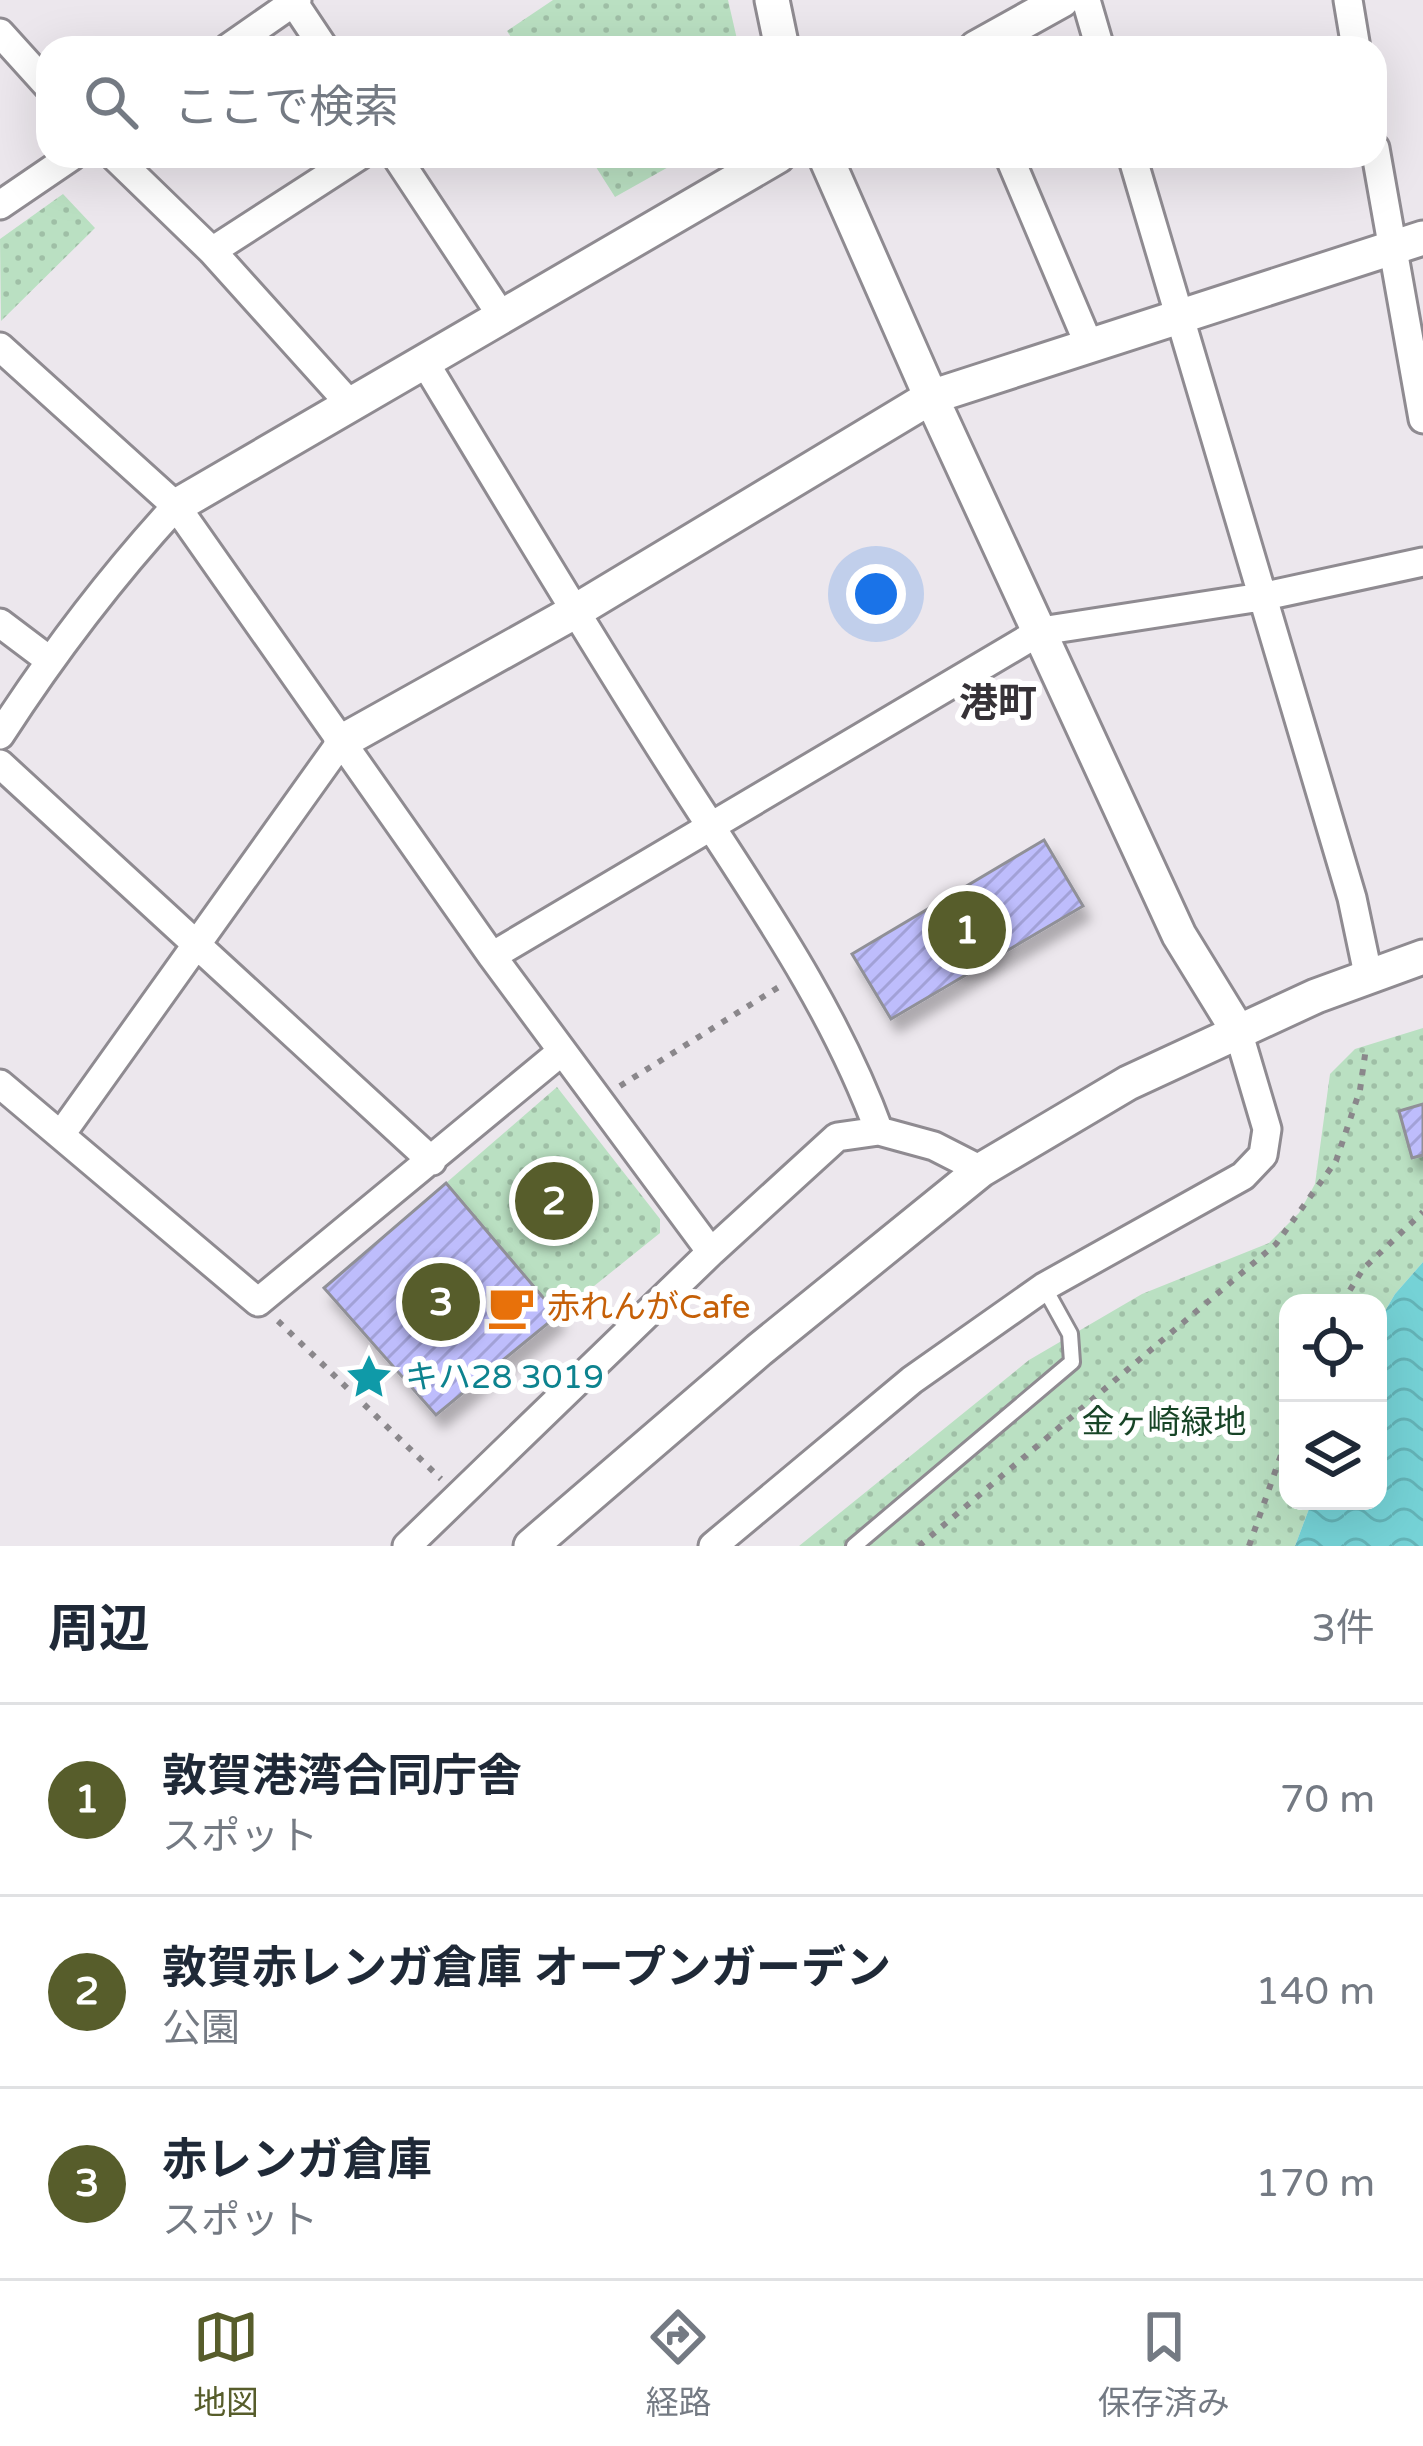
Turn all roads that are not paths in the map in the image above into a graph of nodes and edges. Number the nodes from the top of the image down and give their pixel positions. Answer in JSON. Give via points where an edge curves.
{"nodes":[{"id":1,"x":772,"y":0,"type":"edge"},
{"id":2,"x":1061,"y":0,"type":"edge"},
{"id":3,"x":1086,"y":0,"type":"edge"},
{"id":4,"x":1348,"y":0,"type":"edge"},
{"id":5,"x":294,"y":1,"type":"edge"},
{"id":6,"x":0,"y":33,"type":"edge"},
{"id":7,"x":245,"y":36,"type":"edge"},
{"id":8,"x":316,"y":36,"type":"edge"},
{"id":9,"x":780,"y":36,"type":"edge"},
{"id":10,"x":997,"y":36,"type":"edge"},
{"id":11,"x":1096,"y":36,"type":"edge"},
{"id":12,"x":1354,"y":36,"type":"edge"},
{"id":13,"x":36,"y":73,"type":"edge"},
{"id":14,"x":54,"y":168,"type":"edge"},
{"id":15,"x":127,"y":168,"type":"edge"},
{"id":16,"x":339,"y":168,"type":"edge"},
{"id":17,"x":404,"y":168,"type":"edge"},
{"id":18,"x":757,"y":168,"type":"edge"},
{"id":19,"x":830,"y":168,"type":"edge"},
{"id":20,"x":1014,"y":168,"type":"edge"},
{"id":21,"x":1136,"y":168,"type":"edge"},
{"id":22,"x":1382,"y":168,"type":"edge"},
{"id":23,"x":0,"y":205,"type":"edge"},
{"id":24,"x":1408,"y":243,"type":"edge"},
{"id":25,"x":212,"y":250,"type":"junction"},
{"id":26,"x":501,"y":315,"type":"junction"},
{"id":27,"x":1181,"y":318,"type":"junction"},
{"id":28,"x":1089,"y":345,"type":"junction"},
{"id":29,"x":0,"y":346,"type":"edge"},
{"id":30,"x":424,"y":361,"type":"junction"},
{"id":31,"x":931,"y":397,"type":"junction"},
{"id":32,"x":350,"y":403,"type":"junction"},
{"id":33,"x":1423,"y":419,"type":"edge"},
{"id":34,"x":176,"y":506,"type":"junction"},
{"id":35,"x":1423,"y":562,"type":"edge"},
{"id":36,"x":1261,"y":597,"type":"junction"},
{"id":37,"x":574,"y":612,"type":"junction"},
{"id":38,"x":0,"y":623,"type":"edge"},
{"id":39,"x":1041,"y":631,"type":"junction"},
{"id":40,"x":49,"y":660,"type":"junction"},
{"id":41,"x":0,"y":735,"type":"edge"},
{"id":42,"x":341,"y":742,"type":"junction"},
{"id":43,"x":0,"y":764,"type":"edge"},
{"id":44,"x":712,"y":829,"type":"junction"},
{"id":45,"x":199,"y":943,"type":"junction"},
{"id":46,"x":492,"y":956,"type":"junction"},
{"id":47,"x":1423,"y":957,"type":"edge"},
{"id":48,"x":1368,"y":974,"type":"junction"},
{"id":49,"x":1238,"y":1031,"type":"junction"},
{"id":50,"x":561,"y":1052,"type":"junction"},
{"id":51,"x":0,"y":1084,"type":"edge"},
{"id":52,"x":879,"y":1131,"type":"junction"},
{"id":53,"x":62,"y":1133,"type":"junction"},
{"id":54,"x":432,"y":1161,"type":"junction"},
{"id":55,"x":981,"y":1171,"type":"junction"},
{"id":56,"x":711,"y":1252,"type":"junction"},
{"id":57,"x":1044,"y":1287,"type":"junction"},
{"id":58,"x":407,"y":1546,"type":"edge"},
{"id":59,"x":531,"y":1546,"type":"edge"},
{"id":60,"x":713,"y":1546,"type":"edge"},
{"id":61,"x":854,"y":1546,"type":"edge"}],
"edges":[{"from":1,"to":9,"type":"street"},
{"from":2,"to":10,"type":"street"},
{"from":3,"to":11,"type":"street"},
{"from":4,"to":12,"type":"street"},
{"from":5,"to":7,"type":"street"},
{"from":5,"to":8,"type":"street"},
{"from":6,"to":13,"type":"street"},
{"from":14,"to":23,"type":"street"},
{"from":15,"to":25,"type":"street"},
{"from":16,"to":25,"type":"street"},
{"from":17,"to":26,"type":"street"},
{"from":18,"to":26,"type":"street"},
{"from":19,"to":31,"type":"street"},
{"from":20,"to":28,"type":"street"},
{"from":21,"to":27,"type":"street"},
{"from":22,"to":24,"type":"street"},
{"from":24,"to":27,"type":"street"},
{"from":24,"to":33,"type":"street"},
{"from":25,"to":32,"type":"street"},
{"from":26,"to":30,"type":"street"},
{"from":27,"to":28,"type":"street"},
{"from":27,"to":36,"type":"street"},
{"from":28,"to":31,"type":"street"},
{"from":29,"to":34,"type":"street"},
{"from":30,"to":32,"type":"street"},
{"from":30,"to":37,"type":"street"},
{"from":31,"to":37,"type":"street"},
{"from":31,"to":39,"type":"street"},
{"from":32,"to":34,"type":"street"},
{"from":34,"to":40,"type":"street"},
{"from":34,"to":42,"type":"street"},
{"from":35,"to":36,"type":"street"},
{"from":36,"to":39,"type":"street"},
{"from":36,"to":48,"type":"street"},
{"from":37,"to":42,"type":"street"},
{"from":37,"to":44,"type":"street"},
{"from":38,"to":40,"type":"street"},
{"from":39,"to":44,"type":"street"},
{"from":39,"to":49,"type":"street","via":[[1179,934]]},
{"from":40,"to":41,"type":"street"},
{"from":42,"to":45,"type":"street"},
{"from":42,"to":46,"type":"street"},
{"from":43,"to":45,"type":"street"},
{"from":44,"to":46,"type":"street"},
{"from":44,"to":52,"type":"street","via":[[855,1066]]},
{"from":45,"to":53,"type":"street"},
{"from":45,"to":54,"type":"street"},
{"from":46,"to":50,"type":"street"},
{"from":47,"to":48,"type":"street"},
{"from":48,"to":49,"type":"street"},
{"from":49,"to":55,"type":"street","via":[[1128,1083]]},
{"from":49,"to":57,"type":"street","via":[[1263,1108],[1263,1155],[1197,1204]]},
{"from":50,"to":54,"type":"street"},
{"from":50,"to":56,"type":"street"},
{"from":51,"to":53,"type":"street"},
{"from":52,"to":55,"type":"street","via":[[934,1146]]},
{"from":52,"to":56,"type":"street","via":[[837,1137]]},
{"from":53,"to":54,"type":"street","via":[[258,1302]]},
{"from":55,"to":59,"type":"street"},
{"from":56,"to":58,"type":"street"},
{"from":57,"to":60,"type":"street","via":[[912,1380]]},
{"from":57,"to":61,"type":"lane","via":[[1070,1334],[1072,1362]]}]}
